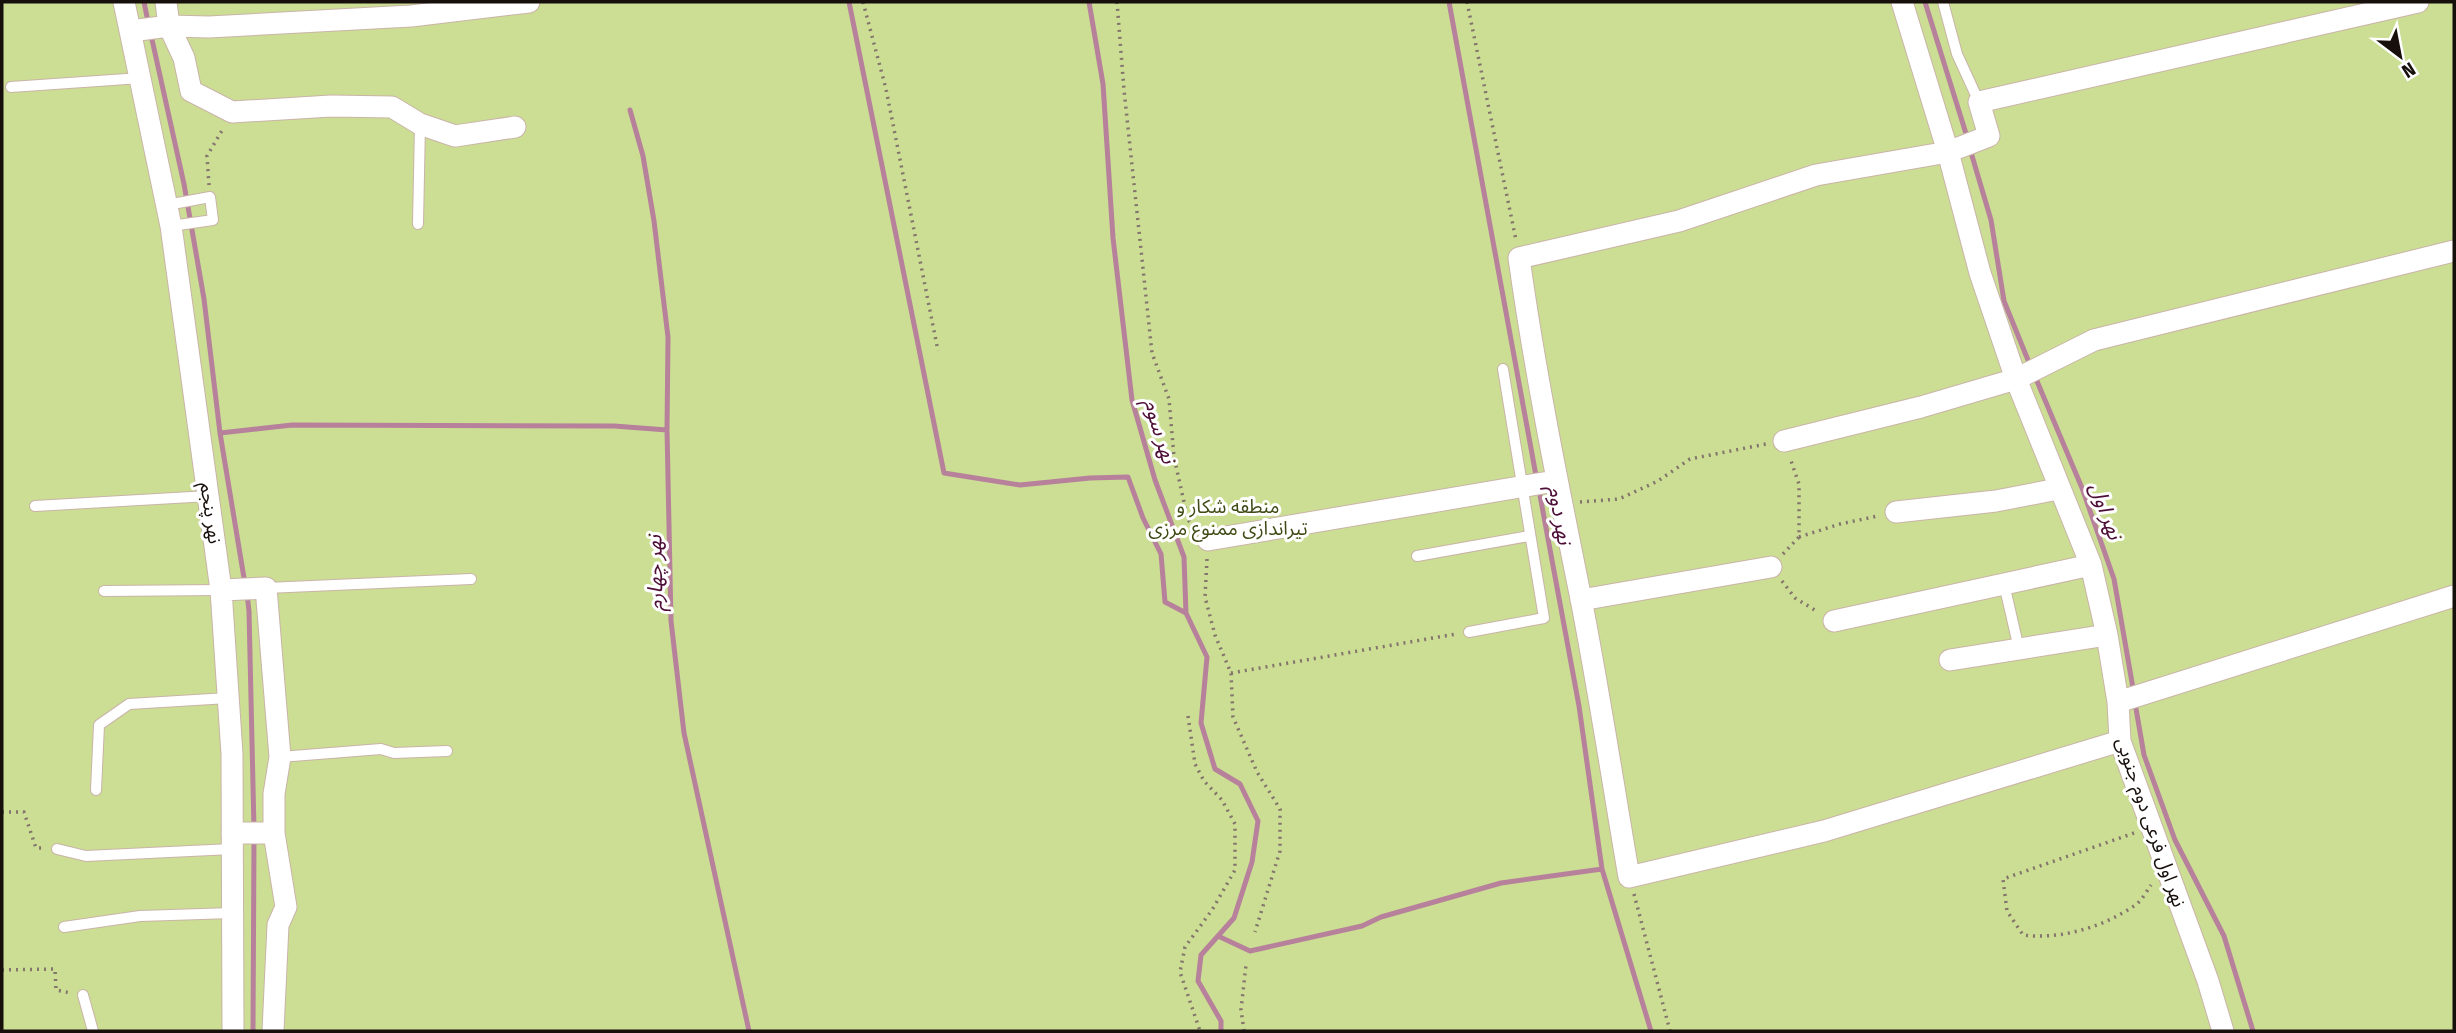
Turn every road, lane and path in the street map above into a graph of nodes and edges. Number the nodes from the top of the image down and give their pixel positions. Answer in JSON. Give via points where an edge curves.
{"nodes":[{"id":1,"x":124,"y":2,"type":"edge"},
{"id":2,"x":166,"y":2,"type":"edge"},
{"id":3,"x":529,"y":2,"type":"edge"},
{"id":4,"x":863,"y":2,"type":"edge"},
{"id":5,"x":1117,"y":2,"type":"edge"},
{"id":6,"x":1467,"y":2,"type":"edge"},
{"id":7,"x":1902,"y":2,"type":"edge"},
{"id":8,"x":1943,"y":2,"type":"edge"},
{"id":9,"x":2418,"y":2,"type":"edge"},
{"id":10,"x":150,"y":29,"type":"junction"},
{"id":11,"x":141,"y":78,"type":"junction"},
{"id":12,"x":11,"y":87,"type":"dead end"},
{"id":13,"x":1979,"y":102,"type":"junction"},
{"id":14,"x":232,"y":112,"type":"junction"},
{"id":15,"x":420,"y":124,"type":"junction"},
{"id":16,"x":515,"y":127,"type":"dead end"},
{"id":17,"x":1953,"y":150,"type":"junction"},
{"id":18,"x":210,"y":197,"type":"junction"},
{"id":19,"x":172,"y":204,"type":"junction"},
{"id":20,"x":418,"y":224,"type":"dead end"},
{"id":21,"x":175,"y":225,"type":"junction"},
{"id":22,"x":2454,"y":251,"type":"edge"},
{"id":23,"x":1519,"y":258,"type":"junction"},
{"id":24,"x":938,"y":351,"type":"dead end"},
{"id":25,"x":1503,"y":369,"type":"dead end"},
{"id":26,"x":2021,"y":377,"type":"junction"},
{"id":27,"x":1784,"y":441,"type":"junction"},
{"id":28,"x":1537,"y":484,"type":"junction"},
{"id":29,"x":2058,"y":489,"type":"junction"},
{"id":30,"x":209,"y":496,"type":"junction"},
{"id":31,"x":1561,"y":503,"type":"junction"},
{"id":32,"x":35,"y":506,"type":"dead end"},
{"id":33,"x":1896,"y":512,"type":"joint"},
{"id":34,"x":1529,"y":536,"type":"junction"},
{"id":35,"x":1799,"y":537,"type":"junction"},
{"id":36,"x":1208,"y":540,"type":"junction"},
{"id":37,"x":1417,"y":556,"type":"dead end"},
{"id":38,"x":2091,"y":565,"type":"junction"},
{"id":39,"x":1771,"y":567,"type":"junction"},
{"id":40,"x":471,"y":579,"type":"dead end"},
{"id":41,"x":2004,"y":584,"type":"junction"},
{"id":42,"x":261,"y":588,"type":"junction"},
{"id":43,"x":227,"y":589,"type":"junction"},
{"id":44,"x":104,"y":591,"type":"dead end"},
{"id":45,"x":2454,"y":596,"type":"edge"},
{"id":46,"x":1581,"y":600,"type":"junction"},
{"id":47,"x":1834,"y":621,"type":"joint"},
{"id":48,"x":1469,"y":632,"type":"joint"},
{"id":49,"x":2107,"y":635,"type":"junction"},
{"id":50,"x":2019,"y":649,"type":"junction"},
{"id":51,"x":1950,"y":660,"type":"dead end"},
{"id":52,"x":1231,"y":673,"type":"junction"},
{"id":53,"x":228,"y":698,"type":"junction"},
{"id":54,"x":2122,"y":701,"type":"junction"},
{"id":55,"x":1188,"y":716,"type":"dead end"},
{"id":56,"x":2120,"y":741,"type":"junction"},
{"id":57,"x":446,"y":751,"type":"dead end"},
{"id":58,"x":280,"y":757,"type":"junction"},
{"id":59,"x":96,"y":790,"type":"dead end"},
{"id":60,"x":2,"y":812,"type":"edge"},
{"id":61,"x":2151,"y":827,"type":"junction"},
{"id":62,"x":249,"y":836,"type":"junction"},
{"id":63,"x":57,"y":849,"type":"joint"},
{"id":64,"x":2166,"y":867,"type":"junction"},
{"id":65,"x":1629,"y":877,"type":"junction"},
{"id":66,"x":232,"y":913,"type":"junction"},
{"id":67,"x":64,"y":927,"type":"dead end"},
{"id":68,"x":1255,"y":932,"type":"dead end"},
{"id":69,"x":1246,"y":965,"type":"dead end"},
{"id":70,"x":2,"y":970,"type":"edge"},
{"id":71,"x":83,"y":995,"type":"joint"},
{"id":72,"x":93,"y":1031,"type":"edge"},
{"id":73,"x":233,"y":1031,"type":"edge"},
{"id":74,"x":273,"y":1031,"type":"edge"},
{"id":75,"x":1200,"y":1031,"type":"edge"},
{"id":76,"x":1244,"y":1031,"type":"edge"},
{"id":77,"x":1670,"y":1031,"type":"edge"},
{"id":78,"x":2223,"y":1031,"type":"edge"}],
"edges":[{"from":1,"to":10,"type":"street","name":"نهر پنجم"},
{"from":2,"to":10,"type":"street"},
{"from":3,"to":10,"type":"street","via":[[411,16]]},
{"from":4,"to":24,"type":"path","via":[[886,89]]},
{"from":5,"to":36,"type":"path","via":[[1152,353],[1169,399],[1174,457],[1188,520]]},
{"from":6,"to":23,"type":"path"},
{"from":7,"to":17,"type":"street","name":"نهر اول فرعی دوم جنوبی"},
{"from":8,"to":13,"type":"lane","via":[[1957,54]]},
{"from":9,"to":13,"type":"street"},
{"from":10,"to":11,"type":"street","name":"نهر پنجم"},
{"from":10,"to":14,"type":"street","via":[[184,58],[191,91]]},
{"from":11,"to":12,"type":"lane"},
{"from":11,"to":19,"type":"street","name":"نهر پنجم"},
{"from":13,"to":17,"type":"street","via":[[1989,136]]},
{"from":14,"to":15,"type":"street","via":[[392,107]]},
{"from":14,"to":18,"type":"path","via":[[207,156]]},
{"from":15,"to":16,"type":"street","via":[[455,136]]},
{"from":15,"to":20,"type":"lane"},
{"from":17,"to":23,"type":"street","via":[[1816,175],[1679,221]]},
{"from":17,"to":26,"type":"street","name":"نهر اول فرعی دوم جنوبی","via":[[1980,273]]},
{"from":18,"to":19,"type":"lane"},
{"from":18,"to":21,"type":"lane","via":[[213,220]]},
{"from":19,"to":21,"type":"street","name":"نهر پنجم"},
{"from":21,"to":30,"type":"street","name":"نهر پنجم"},
{"from":22,"to":26,"type":"street","via":[[2094,340]]},
{"from":23,"to":28,"type":"street","via":[[1528,326]]},
{"from":25,"to":28,"type":"lane"},
{"from":26,"to":27,"type":"street"},
{"from":26,"to":29,"type":"street","name":"نهر اول فرعی دوم جنوبی"},
{"from":27,"to":31,"type":"path","via":[[1690,458],[1658,481],[1619,499]]},
{"from":27,"to":35,"type":"path","via":[[1799,484]]},
{"from":28,"to":31,"type":"street"},
{"from":28,"to":34,"type":"lane"},
{"from":28,"to":36,"type":"street"},
{"from":29,"to":33,"type":"street"},
{"from":29,"to":38,"type":"street","name":"نهر اول فرعی دوم جنوبی"},
{"from":30,"to":32,"type":"lane"},
{"from":30,"to":43,"type":"street","name":"نهر پنجم"},
{"from":31,"to":46,"type":"street"},
{"from":33,"to":35,"type":"path"},
{"from":34,"to":37,"type":"lane"},
{"from":34,"to":48,"type":"lane","via":[[1544,618]]},
{"from":35,"to":39,"type":"path"},
{"from":36,"to":52,"type":"path","via":[[1205,597]]},
{"from":38,"to":41,"type":"street"},
{"from":38,"to":49,"type":"street","name":"نهر اول فرعی دوم جنوبی"},
{"from":39,"to":46,"type":"street"},
{"from":39,"to":47,"type":"path","via":[[1795,598]]},
{"from":40,"to":42,"type":"lane"},
{"from":41,"to":47,"type":"street"},
{"from":41,"to":50,"type":"lane"},
{"from":42,"to":43,"type":"street"},
{"from":42,"to":58,"type":"street","name":"نهر پنجم"},
{"from":43,"to":44,"type":"lane"},
{"from":43,"to":53,"type":"street","name":"نهر پنجم"},
{"from":45,"to":54,"type":"street"},
{"from":46,"to":65,"type":"street"},
{"from":48,"to":52,"type":"path"},
{"from":49,"to":50,"type":"street"},
{"from":49,"to":54,"type":"street","name":"نهر اول فرعی دوم جنوبی"},
{"from":50,"to":51,"type":"street"},
{"from":52,"to":68,"type":"path","via":[[1233,717],[1257,772],[1280,809],[1280,851]]},
{"from":53,"to":59,"type":"lane","via":[[129,704],[99,725]]},
{"from":53,"to":62,"type":"street","name":"نهر پنجم","via":[[232,754]]},
{"from":54,"to":56,"type":"street","name":"نهر اول فرعی دوم جنوبی"},
{"from":55,"to":75,"type":"path","via":[[1195,764],[1235,824],[1235,870],[1185,947],[1182,960],[1180,972]]},
{"from":56,"to":61,"type":"street","name":"نهر اول فرعی دوم جنوبی"},
{"from":56,"to":65,"type":"street","via":[[1824,831]]},
{"from":57,"to":58,"type":"lane","via":[[394,753],[381,749]]},
{"from":58,"to":62,"type":"street","name":"نهر پنجم","via":[[274,794]]},
{"from":60,"to":63,"type":"path","via":[[24,812],[36,848]]},
{"from":61,"to":64,"type":"street","name":"نهر اول فرعی دوم جنوبی"},
{"from":61,"to":64,"type":"path","via":[[2003,878],[2007,911],[2023,935],[2043,938],[2088,928],[2136,905]]},
{"from":62,"to":63,"type":"lane","via":[[86,856]]},
{"from":62,"to":66,"type":"street","name":"نهر پنجم"},
{"from":62,"to":74,"type":"street","name":"نهر پنجم","via":[[286,907],[278,925]]},
{"from":64,"to":78,"type":"street","name":"نهر اول فرعی دوم جنوبی"},
{"from":65,"to":77,"type":"path"},
{"from":66,"to":67,"type":"lane","via":[[140,916]]},
{"from":66,"to":73,"type":"street","name":"نهر پنجم"},
{"from":69,"to":76,"type":"path","via":[[1241,1010]]},
{"from":70,"to":71,"type":"path","via":[[55,969],[56,990]]},
{"from":71,"to":72,"type":"lane"}]}
